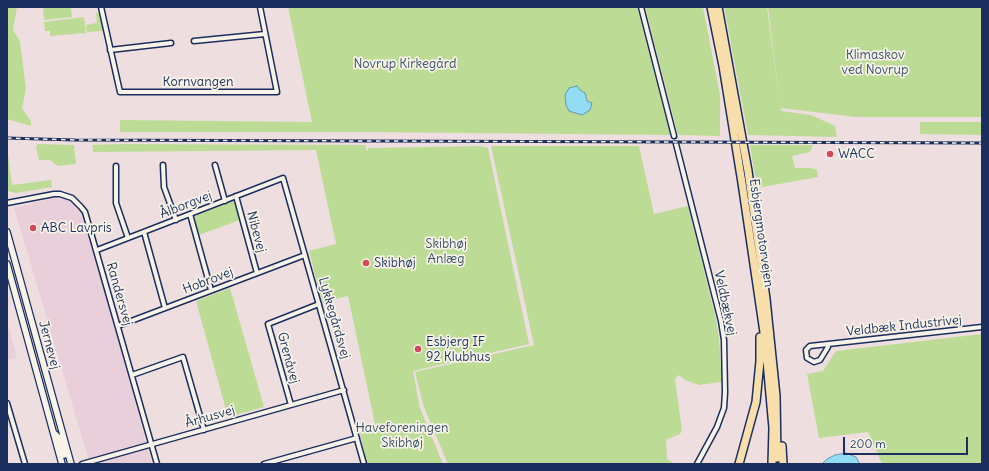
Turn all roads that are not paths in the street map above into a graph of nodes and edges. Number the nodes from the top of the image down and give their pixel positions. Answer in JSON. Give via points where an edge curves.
{"nodes":[{"id":1,"x":101,"y":7,"type":"edge"},
{"id":2,"x":260,"y":7,"type":"edge"},
{"id":3,"x":641,"y":7,"type":"edge"},
{"id":4,"x":711,"y":7,"type":"edge"},
{"id":5,"x":718,"y":7,"type":"edge"},
{"id":6,"x":266,"y":34,"type":"junction"},
{"id":7,"x":194,"y":41,"type":"dead end"},
{"id":8,"x":171,"y":43,"type":"dead end"},
{"id":9,"x":110,"y":50,"type":"junction"},
{"id":10,"x":674,"y":136,"type":"dead end"},
{"id":11,"x":676,"y":144,"type":"dead end"},
{"id":12,"x":163,"y":165,"type":"dead end"},
{"id":13,"x":215,"y":165,"type":"dead end"},
{"id":14,"x":116,"y":166,"type":"dead end"},
{"id":15,"x":283,"y":178,"type":"joint"},
{"id":16,"x":236,"y":196,"type":"junction"},
{"id":17,"x":225,"y":201,"type":"junction"},
{"id":18,"x":7,"y":203,"type":"edge"},
{"id":19,"x":190,"y":214,"type":"junction"},
{"id":20,"x":176,"y":220,"type":"junction"},
{"id":21,"x":7,"y":232,"type":"edge"},
{"id":22,"x":144,"y":232,"type":"junction"},
{"id":23,"x":128,"y":238,"type":"junction"},
{"id":24,"x":8,"y":240,"type":"edge"},
{"id":25,"x":97,"y":250,"type":"junction"},
{"id":26,"x":305,"y":255,"type":"junction"},
{"id":27,"x":7,"y":264,"type":"edge"},
{"id":28,"x":257,"y":273,"type":"junction"},
{"id":29,"x":211,"y":290,"type":"junction"},
{"id":30,"x":758,"y":299,"type":"junction"},
{"id":31,"x":319,"y":304,"type":"junction"},
{"id":32,"x":165,"y":308,"type":"junction"},
{"id":33,"x":118,"y":326,"type":"junction"},
{"id":34,"x":982,"y":327,"type":"edge"},
{"id":35,"x":828,"y":344,"type":"junction"},
{"id":36,"x":132,"y":376,"type":"junction"},
{"id":37,"x":344,"y":390,"type":"junction"},
{"id":38,"x":776,"y":396,"type":"junction"},
{"id":39,"x":7,"y":403,"type":"edge"},
{"id":40,"x":291,"y":405,"type":"junction"},
{"id":41,"x":204,"y":430,"type":"junction"},
{"id":42,"x":53,"y":432,"type":"junction"},
{"id":43,"x":357,"y":438,"type":"junction"},
{"id":44,"x":151,"y":444,"type":"junction"},
{"id":45,"x":24,"y":464,"type":"edge"},
{"id":46,"x":62,"y":464,"type":"edge"},
{"id":47,"x":66,"y":464,"type":"edge"},
{"id":48,"x":71,"y":464,"type":"edge"},
{"id":49,"x":82,"y":464,"type":"edge"},
{"id":50,"x":156,"y":464,"type":"edge"},
{"id":51,"x":264,"y":464,"type":"edge"},
{"id":52,"x":364,"y":464,"type":"edge"},
{"id":53,"x":697,"y":464,"type":"edge"},
{"id":54,"x":739,"y":464,"type":"edge"},
{"id":55,"x":772,"y":464,"type":"edge"},
{"id":56,"x":777,"y":464,"type":"edge"},
{"id":57,"x":783,"y":464,"type":"edge"}],
"edges":[{"from":1,"to":9,"type":"street","name":"Kornvangen"},
{"from":2,"to":6,"type":"street","name":"Kornvangen"},
{"from":3,"to":10,"type":"street"},
{"from":4,"to":30,"type":"highway","name":"Esbjergmotorvejen","via":[[742,183]]},
{"from":5,"to":38,"type":"highway","name":"Esbjergmotorvejen","via":[[750,186]]},
{"from":6,"to":7,"type":"street"},
{"from":6,"to":9,"type":"street","name":"Kornvangen","via":[[277,92],[120,92]]},
{"from":8,"to":9,"type":"street"},
{"from":11,"to":53,"type":"street","name":"Veldbækvej","via":[[724,340],[724,408]]},
{"from":12,"to":20,"type":"street","via":[[164,187]]},
{"from":13,"to":17,"type":"street"},
{"from":14,"to":23,"type":"street","via":[[116,203]]},
{"from":15,"to":16,"type":"street","name":"Ålborgvej"},
{"from":15,"to":26,"type":"street","name":"Lykkegårdsvej"},
{"from":16,"to":17,"type":"street","name":"Ålborgvej"},
{"from":16,"to":28,"type":"street","name":"Nibevej"},
{"from":17,"to":19,"type":"street","name":"Ålborgvej"},
{"from":18,"to":25,"type":"street","name":"Randersvej","via":[[54,194],[72,198],[85,212]]},
{"from":19,"to":20,"type":"street","name":"Ålborgvej"},
{"from":19,"to":29,"type":"street"},
{"from":20,"to":22,"type":"street","name":"Ålborgvej"},
{"from":21,"to":24,"type":"main road","name":"Jernevej"},
{"from":22,"to":23,"type":"street","name":"Ålborgvej"},
{"from":22,"to":32,"type":"street"},
{"from":23,"to":25,"type":"street","name":"Ålborgvej"},
{"from":24,"to":48,"type":"main road","name":"Jernevej"},
{"from":25,"to":33,"type":"street","name":"Randersvej"},
{"from":26,"to":28,"type":"street","name":"Hobrovej"},
{"from":26,"to":31,"type":"street","name":"Lykkegårdsvej"},
{"from":27,"to":42,"type":"main road","name":"Jernevej"},
{"from":28,"to":29,"type":"street","name":"Hobrovej"},
{"from":29,"to":32,"type":"street","name":"Hobrovej"},
{"from":30,"to":54,"type":"highway","via":[[758,386],[752,421]]},
{"from":30,"to":55,"type":"highway","name":"Esbjergmotorvejen","via":[[771,398]]},
{"from":31,"to":37,"type":"street","name":"Lykkegårdsvej"},
{"from":31,"to":40,"type":"street","name":"Grenåvej","via":[[268,324]]},
{"from":32,"to":33,"type":"street","name":"Hobrovej"},
{"from":33,"to":36,"type":"street","name":"Randersvej"},
{"from":34,"to":35,"type":"street","name":"Veldbæk Industrivej"},
{"from":35,"to":35,"type":"street","name":"Veldbæk Industrivej","via":[[820,360],[814,362],[807,358],[808,347]]},
{"from":36,"to":41,"type":"street","via":[[183,357]]},
{"from":36,"to":44,"type":"street","name":"Randersvej"},
{"from":37,"to":40,"type":"street","name":"Århusvej"},
{"from":37,"to":43,"type":"street","name":"Lykkegårdsvej"},
{"from":38,"to":56,"type":"highway","name":"Esbjergmotorvejen"},
{"from":38,"to":57,"type":"highway"},
{"from":39,"to":45,"type":"street"},
{"from":40,"to":41,"type":"street","name":"Århusvej"},
{"from":41,"to":44,"type":"street","name":"Århusvej"},
{"from":42,"to":46,"type":"main road","name":"Jernevej"},
{"from":42,"to":47,"type":"main road","via":[[60,439]]},
{"from":43,"to":51,"type":"street"},
{"from":43,"to":52,"type":"street","name":"Lykkegårdsvej"},
{"from":44,"to":49,"type":"street","name":"Århusvej"},
{"from":44,"to":50,"type":"street","name":"Randersvej"}]}
